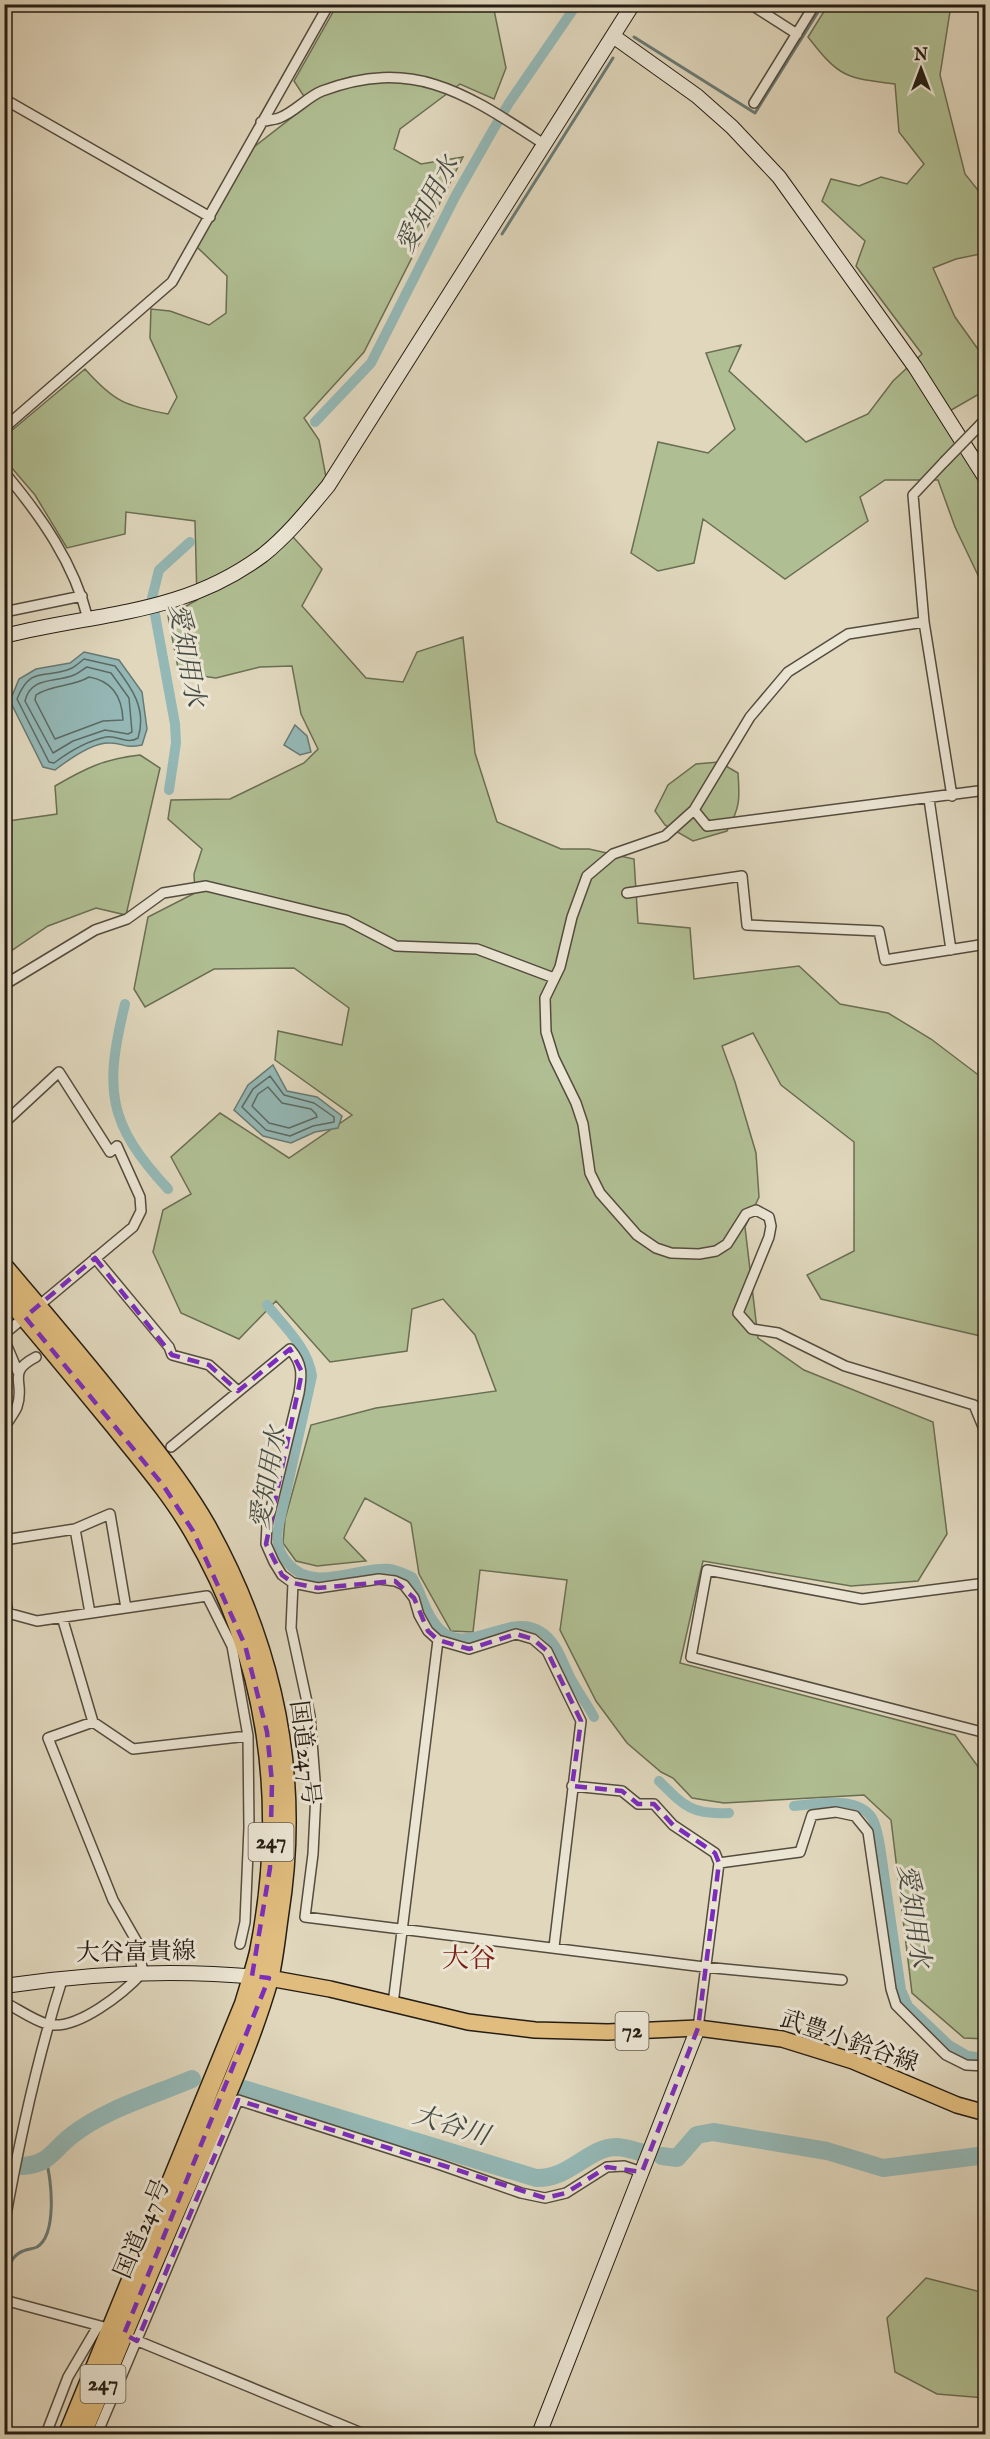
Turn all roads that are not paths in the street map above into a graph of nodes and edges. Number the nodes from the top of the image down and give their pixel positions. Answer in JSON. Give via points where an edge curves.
{"nodes":[{"id":1,"x":329,"y":4,"type":"edge"},
{"id":2,"x":633,"y":4,"type":"edge"},
{"id":3,"x":750,"y":4,"type":"edge"},
{"id":4,"x":816,"y":4,"type":"edge"},
{"id":5,"x":797,"y":34,"type":"junction"},
{"id":6,"x":613,"y":36,"type":"junction"},
{"id":7,"x":4,"y":99,"type":"edge"},
{"id":8,"x":754,"y":103,"type":"dead end"},
{"id":9,"x":261,"y":122,"type":"junction"},
{"id":10,"x":544,"y":144,"type":"junction"},
{"id":11,"x":210,"y":217,"type":"junction"},
{"id":12,"x":986,"y":418,"type":"edge"},
{"id":13,"x":4,"y":428,"type":"edge"},
{"id":14,"x":4,"y":472,"type":"edge"},
{"id":15,"x":986,"y":479,"type":"edge"},
{"id":16,"x":82,"y":596,"type":"junction"},
{"id":17,"x":4,"y":612,"type":"edge"},
{"id":18,"x":88,"y":619,"type":"junction"},
{"id":19,"x":924,"y":622,"type":"junction"},
{"id":20,"x":4,"y":636,"type":"edge"},
{"id":21,"x":986,"y":790,"type":"edge"},
{"id":22,"x":952,"y":796,"type":"junction"},
{"id":23,"x":929,"y":799,"type":"junction"},
{"id":24,"x":694,"y":810,"type":"junction"},
{"id":25,"x":627,"y":892,"type":"dead end"},
{"id":26,"x":986,"y":944,"type":"edge"},
{"id":27,"x":951,"y":950,"type":"junction"},
{"id":28,"x":554,"y":978,"type":"junction"},
{"id":29,"x":4,"y":985,"type":"edge"},
{"id":30,"x":4,"y":1123,"type":"edge"},
{"id":31,"x":95,"y":1258,"type":"junction"},
{"id":32,"x":4,"y":1267,"type":"edge"},
{"id":33,"x":4,"y":1293,"type":"edge"},
{"id":34,"x":31,"y":1312,"type":"junction"},
{"id":35,"x":4,"y":1334,"type":"edge"},
{"id":36,"x":4,"y":1339,"type":"edge"},
{"id":37,"x":36,"y":1357,"type":"dead end"},
{"id":38,"x":18,"y":1372,"type":"junction"},
{"id":39,"x":238,"y":1391,"type":"junction"},
{"id":40,"x":4,"y":1428,"type":"edge"},
{"id":41,"x":986,"y":1434,"type":"edge"},
{"id":42,"x":171,"y":1447,"type":"dead end"},
{"id":43,"x":75,"y":1529,"type":"junction"},
{"id":44,"x":4,"y":1540,"type":"edge"},
{"id":45,"x":986,"y":1582,"type":"edge"},
{"id":46,"x":293,"y":1583,"type":"junction"},
{"id":47,"x":4,"y":1593,"type":"edge"},
{"id":48,"x":126,"y":1608,"type":"junction"},
{"id":49,"x":6,"y":1612,"type":"edge"},
{"id":50,"x":90,"y":1613,"type":"junction"},
{"id":51,"x":62,"y":1617,"type":"junction"},
{"id":52,"x":438,"y":1640,"type":"junction"},
{"id":53,"x":93,"y":1722,"type":"junction"},
{"id":54,"x":986,"y":1733,"type":"edge"},
{"id":55,"x":248,"y":1736,"type":"junction"},
{"id":56,"x":572,"y":1786,"type":"junction"},
{"id":57,"x":719,"y":1863,"type":"junction"},
{"id":58,"x":401,"y":1929,"type":"junction"},
{"id":59,"x":240,"y":1944,"type":"dead end"},
{"id":60,"x":554,"y":1947,"type":"junction"},
{"id":61,"x":704,"y":1967,"type":"junction"},
{"id":62,"x":143,"y":1972,"type":"junction"},
{"id":63,"x":63,"y":1977,"type":"junction"},
{"id":64,"x":260,"y":1977,"type":"junction"},
{"id":65,"x":842,"y":1980,"type":"dead end"},
{"id":66,"x":4,"y":1986,"type":"edge"},
{"id":67,"x":4,"y":2002,"type":"edge"},
{"id":68,"x":393,"y":2004,"type":"junction"},
{"id":69,"x":48,"y":2025,"type":"junction"},
{"id":70,"x":698,"y":2028,"type":"junction"},
{"id":71,"x":986,"y":2067,"type":"edge"},
{"id":72,"x":986,"y":2113,"type":"edge"},
{"id":73,"x":4,"y":2169,"type":"edge"},
{"id":74,"x":642,"y":2172,"type":"junction"},
{"id":75,"x":13,"y":2177,"type":"junction"},
{"id":76,"x":4,"y":2226,"type":"edge"},
{"id":77,"x":4,"y":2300,"type":"edge"},
{"id":78,"x":118,"y":2333,"type":"junction"},
{"id":79,"x":46,"y":2434,"type":"edge"},
{"id":80,"x":68,"y":2434,"type":"edge"},
{"id":81,"x":82,"y":2434,"type":"edge"},
{"id":82,"x":97,"y":2434,"type":"edge"},
{"id":83,"x":364,"y":2434,"type":"edge"},
{"id":84,"x":538,"y":2434,"type":"edge"}],
"edges":[{"from":1,"to":9,"type":"street"},
{"from":2,"to":6,"type":"street"},
{"from":3,"to":5,"type":"street"},
{"from":4,"to":5,"type":"street"},
{"from":5,"to":8,"type":"street"},
{"from":6,"to":10,"type":"street"},
{"from":6,"to":15,"type":"street","via":[[697,96],[778,177],[915,367]]},
{"from":7,"to":11,"type":"street"},
{"from":9,"to":10,"type":"street","via":[[280,117],[320,91],[363,79],[415,79],[445,86],[477,101]]},
{"from":9,"to":11,"type":"street"},
{"from":10,"to":18,"type":"street","via":[[328,486],[289,532],[264,554],[194,594],[161,605]]},
{"from":11,"to":13,"type":"street","via":[[171,282]]},
{"from":12,"to":19,"type":"street","bridge":true,"via":[[913,495]]},
{"from":14,"to":16,"type":"street","via":[[64,555]]},
{"from":16,"to":17,"type":"street"},
{"from":16,"to":18,"type":"street"},
{"from":18,"to":20,"type":"street"},
{"from":19,"to":22,"type":"street"},
{"from":19,"to":24,"type":"street","via":[[848,634],[788,672],[750,717]]},
{"from":21,"to":22,"type":"street"},
{"from":22,"to":23,"type":"street"},
{"from":23,"to":24,"type":"street","via":[[706,826]]},
{"from":23,"to":27,"type":"street"},
{"from":24,"to":28,"type":"street","via":[[665,836],[613,854],[587,876]]},
{"from":25,"to":27,"type":"street","via":[[742,876],[747,925],[879,931],[885,960]]},
{"from":26,"to":27,"type":"street"},
{"from":28,"to":29,"type":"street","via":[[477,950],[396,946],[346,920],[206,886],[163,893],[127,919],[95,930]]},
{"from":28,"to":41,"type":"street","via":[[545,998],[546,1032],[583,1124],[590,1173],[600,1193],[637,1235],[671,1253],[699,1254],[727,1244],[746,1214],[756,1210],[769,1217],[769,1237],[738,1313],[743,1321],[752,1329],[778,1333],[845,1366],[974,1405]]},
{"from":30,"to":31,"type":"street","via":[[59,1072],[110,1152],[117,1146],[140,1197],[141,1211],[133,1227]]},
{"from":31,"to":34,"type":"street"},
{"from":31,"to":39,"type":"street","via":[[172,1355],[209,1365]]},
{"from":32,"to":34,"type":"highway","name":"国道247号","number":"247"},
{"from":33,"to":34,"type":"highway","name":"国道247号","number":"247"},
{"from":34,"to":35,"type":"street"},
{"from":34,"to":64,"type":"highway","name":"国道247号","number":"247","via":[[160,1457],[192,1502],[226,1565],[252,1626],[271,1687],[287,1787],[285,1884]]},
{"from":36,"to":38,"type":"street"},
{"from":37,"to":38,"type":"street"},
{"from":38,"to":40,"type":"street","via":[[17,1406]]},
{"from":39,"to":42,"type":"street"},
{"from":39,"to":46,"type":"street","via":[[290,1349],[297,1358],[302,1372],[299,1393],[267,1525],[266,1544],[282,1575]]},
{"from":43,"to":44,"type":"street"},
{"from":43,"to":48,"type":"street","via":[[110,1514]]},
{"from":43,"to":50,"type":"street"},
{"from":45,"to":54,"type":"street","via":[[862,1599],[707,1570],[692,1657]]},
{"from":46,"to":52,"type":"street","via":[[318,1588],[379,1579],[394,1581],[404,1585],[428,1631]]},
{"from":46,"to":58,"type":"street","via":[[291,1628],[310,1716],[316,1792],[304,1917]]},
{"from":47,"to":49,"type":"street"},
{"from":48,"to":50,"type":"street"},
{"from":48,"to":55,"type":"street","via":[[207,1596],[232,1646]]},
{"from":49,"to":51,"type":"street","via":[[37,1621]]},
{"from":50,"to":51,"type":"street"},
{"from":51,"to":53,"type":"street"},
{"from":52,"to":56,"type":"street","via":[[469,1649],[516,1634],[533,1639],[547,1651],[581,1721]]},
{"from":52,"to":58,"type":"street"},
{"from":53,"to":55,"type":"street","via":[[133,1749]]},
{"from":53,"to":62,"type":"street","via":[[48,1738],[112,1900],[137,1942]]},
{"from":55,"to":59,"type":"street","via":[[248,1852],[245,1922]]},
{"from":56,"to":57,"type":"street","via":[[622,1791],[638,1804],[654,1804],[673,1825],[715,1853]]},
{"from":56,"to":60,"type":"street"},
{"from":57,"to":61,"type":"street"},
{"from":57,"to":71,"type":"street","via":[[800,1852],[812,1815],[836,1812],[855,1816],[868,1832],[896,2006],[946,2055],[966,2065]]},
{"from":58,"to":60,"type":"street"},
{"from":58,"to":68,"type":"street"},
{"from":60,"to":61,"type":"street"},
{"from":61,"to":65,"type":"street"},
{"from":61,"to":70,"type":"street"},
{"from":62,"to":63,"type":"street","name":"大谷富貴線"},
{"from":62,"to":64,"type":"street","name":"大谷富貴線"},
{"from":62,"to":69,"type":"street","via":[[131,1986],[89,2016]]},
{"from":63,"to":66,"type":"street","name":"大谷富貴線"},
{"from":63,"to":69,"type":"street"},
{"from":64,"to":68,"type":"main road","name":"武豊小鈴谷線","number":"72"},
{"from":64,"to":78,"type":"highway","name":"国道247号","number":"247","via":[[234,2074]]},
{"from":67,"to":69,"type":"street"},
{"from":68,"to":70,"type":"main road","name":"武豊小鈴谷線","number":"72","via":[[468,2022],[535,2030]]},
{"from":69,"to":75,"type":"street"},
{"from":70,"to":72,"type":"main road","name":"武豊小鈴谷線","number":"72","via":[[782,2039],[853,2061],[957,2105]]},
{"from":70,"to":74,"type":"street"},
{"from":73,"to":75,"type":"street"},
{"from":74,"to":78,"type":"street","via":[[624,2166],[607,2167],[566,2193],[545,2198],[238,2100]]},
{"from":74,"to":84,"type":"street"},
{"from":75,"to":76,"type":"street"},
{"from":77,"to":78,"type":"street"},
{"from":78,"to":79,"type":"street","via":[[68,2377]]},
{"from":78,"to":80,"type":"highway","name":"国道247号","number":"247"},
{"from":78,"to":81,"type":"highway","name":"国道247号","number":"247"},
{"from":78,"to":82,"type":"street"},
{"from":78,"to":83,"type":"street"}]}
